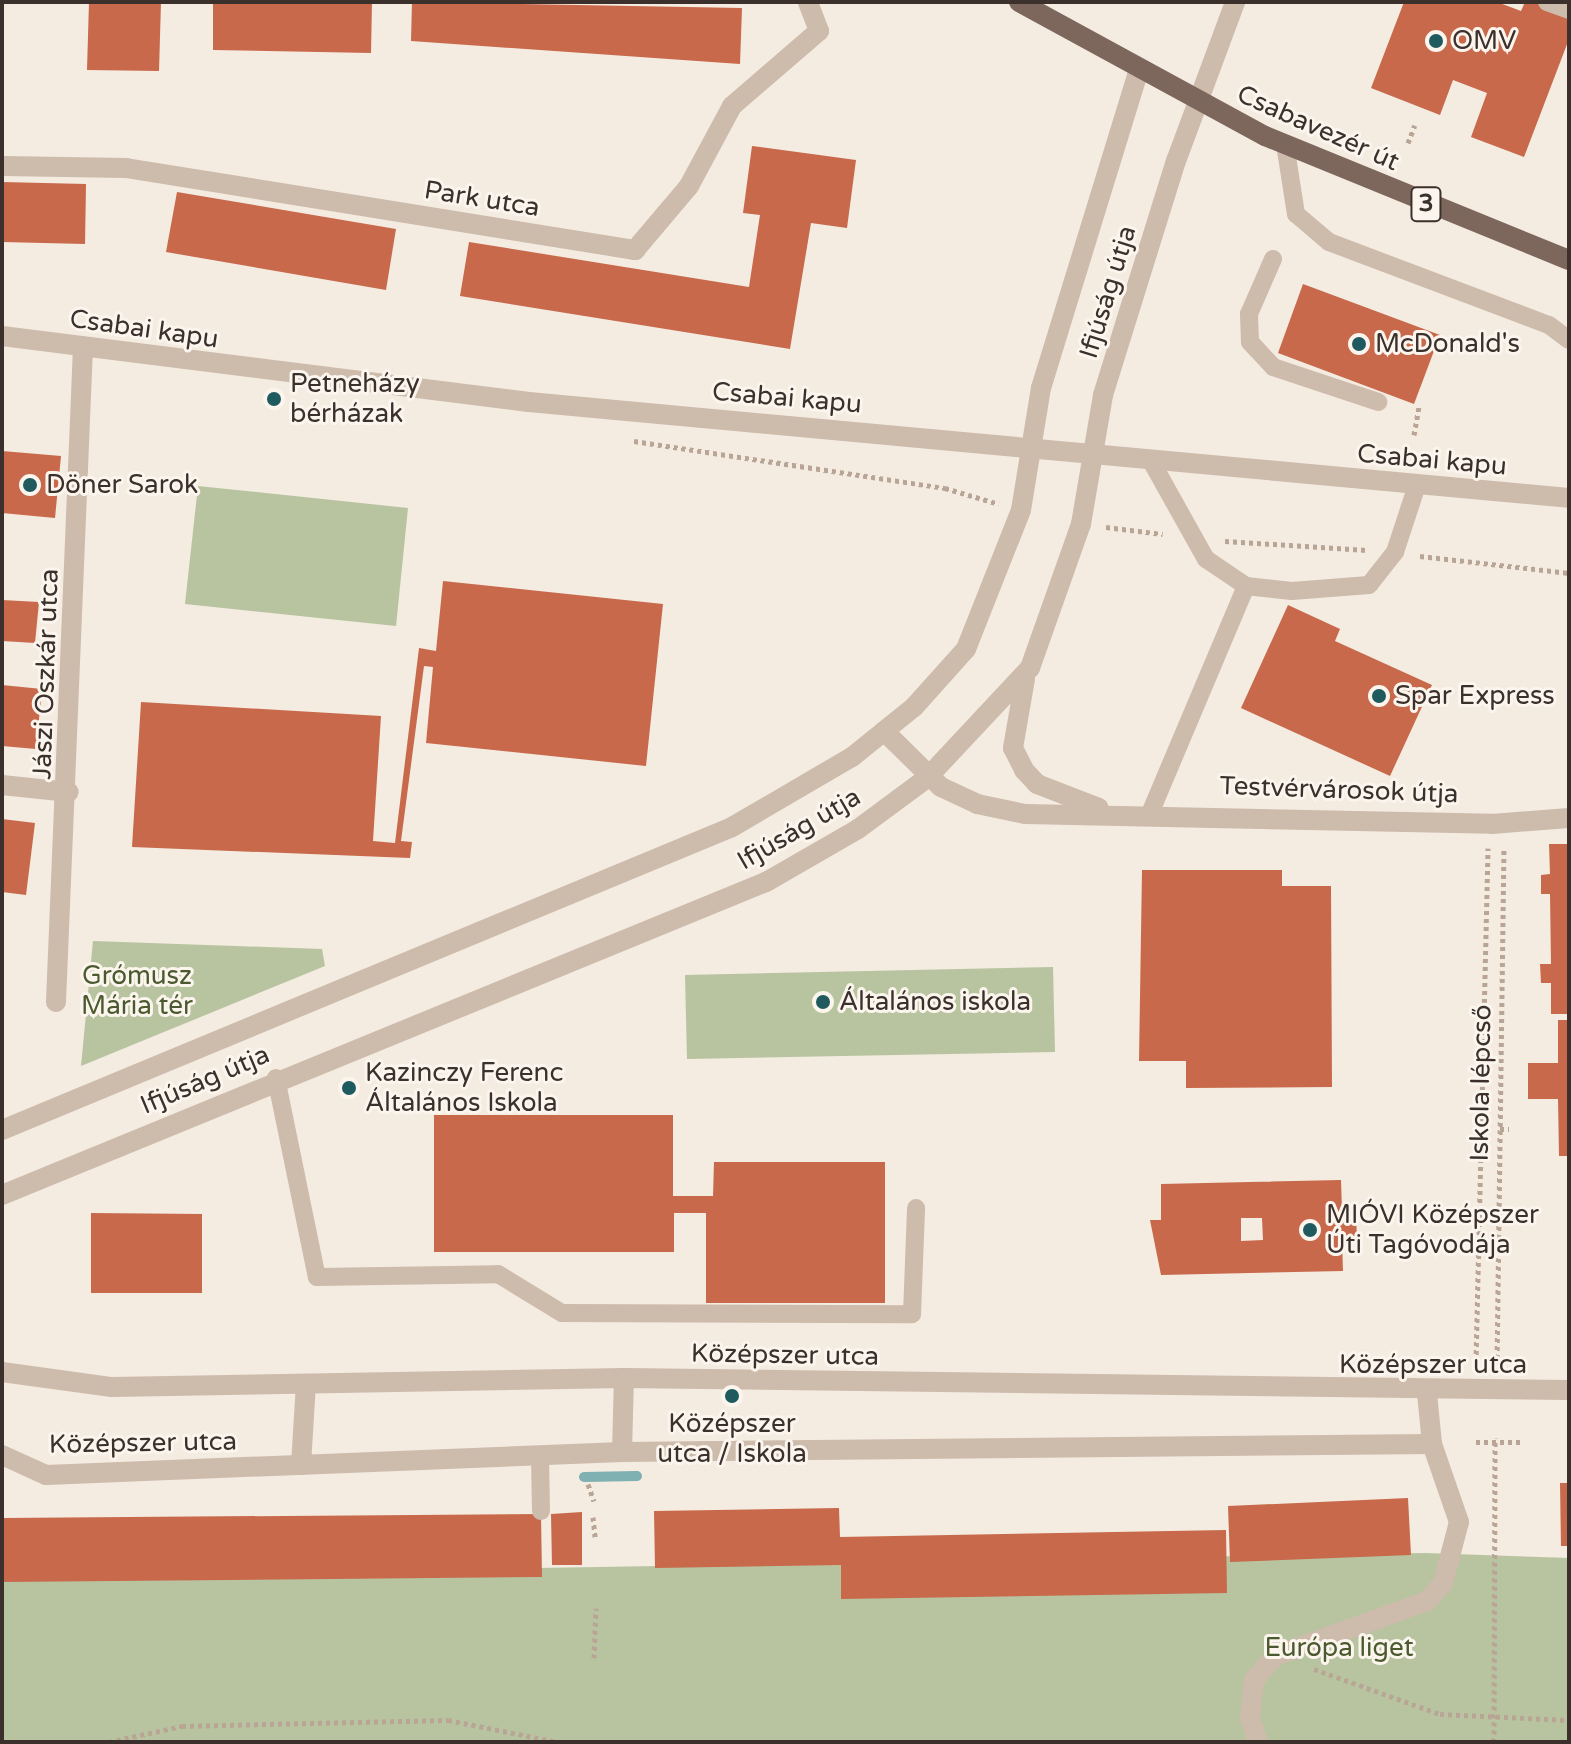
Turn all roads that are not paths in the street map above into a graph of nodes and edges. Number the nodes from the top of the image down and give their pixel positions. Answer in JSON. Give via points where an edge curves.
{"nodes":[{"id":1,"x":808,"y":2,"type":"edge"},
{"id":2,"x":1019,"y":2,"type":"edge"},
{"id":3,"x":1235,"y":2,"type":"edge"},
{"id":4,"x":1547,"y":2,"type":"edge"},
{"id":5,"x":1569,"y":10,"type":"edge"},
{"id":6,"x":1139,"y":69,"type":"junction"},
{"id":7,"x":1197,"y":102,"type":"junction"},
{"id":8,"x":1285,"y":144,"type":"junction"},
{"id":9,"x":2,"y":166,"type":"edge"},
{"id":10,"x":1273,"y":259,"type":"dead end"},
{"id":11,"x":1569,"y":260,"type":"edge"},
{"id":12,"x":2,"y":336,"type":"edge"},
{"id":13,"x":1569,"y":340,"type":"edge"},
{"id":14,"x":83,"y":347,"type":"junction"},
{"id":15,"x":1378,"y":402,"type":"dead end"},
{"id":16,"x":1032,"y":448,"type":"junction"},
{"id":17,"x":1094,"y":453,"type":"junction"},
{"id":18,"x":1150,"y":459,"type":"junction"},
{"id":19,"x":1417,"y":485,"type":"junction"},
{"id":20,"x":1569,"y":498,"type":"edge"},
{"id":21,"x":1246,"y":586,"type":"junction"},
{"id":22,"x":1026,"y":677,"type":"junction"},
{"id":23,"x":884,"y":731,"type":"junction"},
{"id":24,"x":927,"y":778,"type":"junction"},
{"id":25,"x":2,"y":785,"type":"edge"},
{"id":26,"x":69,"y":792,"type":"junction"},
{"id":27,"x":1151,"y":811,"type":"junction"},
{"id":28,"x":1106,"y":812,"type":"junction"},
{"id":29,"x":1569,"y":818,"type":"edge"},
{"id":30,"x":56,"y":1002,"type":"dead end"},
{"id":31,"x":276,"y":1078,"type":"junction"},
{"id":32,"x":2,"y":1130,"type":"edge"},
{"id":33,"x":2,"y":1195,"type":"edge"},
{"id":34,"x":916,"y":1208,"type":"dead end"},
{"id":35,"x":2,"y":1372,"type":"edge"},
{"id":36,"x":624,"y":1378,"type":"junction"},
{"id":37,"x":306,"y":1384,"type":"junction"},
{"id":38,"x":1569,"y":1390,"type":"edge"},
{"id":39,"x":1427,"y":1393,"type":"junction"},
{"id":40,"x":1432,"y":1444,"type":"junction"},
{"id":41,"x":622,"y":1452,"type":"junction"},
{"id":42,"x":2,"y":1455,"type":"edge"},
{"id":43,"x":540,"y":1455,"type":"junction"},
{"id":44,"x":301,"y":1465,"type":"junction"},
{"id":45,"x":541,"y":1511,"type":"dead end"},
{"id":46,"x":1258,"y":1742,"type":"edge"}],
"edges":[{"from":1,"to":9,"type":"street","name":"Park utca","via":[[819,31],[732,106],[689,186],[635,250],[126,168]]},
{"from":2,"to":6,"type":"main road","number":"3"},
{"from":3,"to":7,"type":"street","name":"Ifjúság útja"},
{"from":4,"to":5,"type":"lane"},
{"from":6,"to":7,"type":"main road","name":"Csabavezér út","number":"3"},
{"from":6,"to":16,"type":"street","name":"Ifjúság útja","via":[[1041,388]]},
{"from":7,"to":8,"type":"main road","name":"Csabavezér út","number":"3"},
{"from":7,"to":17,"type":"street","name":"Ifjúság útja","via":[[1101,403]]},
{"from":8,"to":11,"type":"main road","name":"Csabavezér út","number":"3"},
{"from":8,"to":13,"type":"lane","via":[[1296,214],[1329,242],[1549,325]]},
{"from":10,"to":15,"type":"lane","via":[[1249,314],[1250,342],[1273,367]]},
{"from":12,"to":14,"type":"street","name":"Csabai kapu"},
{"from":14,"to":16,"type":"street","name":"Csabai kapu","via":[[529,402]]},
{"from":14,"to":26,"type":"street","name":"Jászi Oszkár utca"},
{"from":16,"to":17,"type":"street","name":"Csabai kapu"},
{"from":16,"to":23,"type":"street","name":"Ifjúság útja","via":[[1021,510],[966,649]]},
{"from":17,"to":18,"type":"street","name":"Csabai kapu"},
{"from":17,"to":22,"type":"street","name":"Ifjúság útja","via":[[1081,524]]},
{"from":18,"to":19,"type":"street","name":"Csabai kapu"},
{"from":18,"to":21,"type":"lane","via":[[1206,559]]},
{"from":19,"to":20,"type":"street","name":"Csabai kapu"},
{"from":19,"to":21,"type":"lane","via":[[1395,552],[1369,585],[1336,592]]},
{"from":21,"to":27,"type":"lane"},
{"from":22,"to":24,"type":"street","name":"Ifjúság útja"},
{"from":22,"to":28,"type":"street","name":"Testvérvárosok útja","via":[[1013,748],[1024,770],[1037,784]]},
{"from":23,"to":24,"type":"street","name":"Testvérvárosok útja"},
{"from":23,"to":32,"type":"street","name":"Ifjúság útja","via":[[732,827]]},
{"from":24,"to":28,"type":"street","name":"Testvérvárosok útja","via":[[977,804],[1025,814]]},
{"from":24,"to":31,"type":"street","name":"Ifjúság útja","via":[[858,829],[766,882]]},
{"from":25,"to":26,"type":"street"},
{"from":26,"to":30,"type":"street","name":"Jászi Oszkár utca"},
{"from":27,"to":28,"type":"street","name":"Testvérvárosok útja"},
{"from":27,"to":29,"type":"street","name":"Testvérvárosok útja","via":[[1496,824]]},
{"from":31,"to":33,"type":"street","name":"Ifjúság útja"},
{"from":31,"to":34,"type":"lane","via":[[317,1277],[498,1274],[562,1313],[912,1314]]},
{"from":35,"to":37,"type":"street","name":"Középszer utca","via":[[112,1387]]},
{"from":36,"to":37,"type":"street","name":"Középszer utca"},
{"from":36,"to":39,"type":"street","name":"Középszer utca"},
{"from":36,"to":41,"type":"street"},
{"from":37,"to":44,"type":"street"},
{"from":38,"to":39,"type":"street","name":"Középszer utca"},
{"from":39,"to":40,"type":"street"},
{"from":40,"to":41,"type":"street"},
{"from":40,"to":46,"type":"street","via":[[1459,1522],[1443,1583],[1427,1601],[1275,1656],[1254,1680],[1250,1717]]},
{"from":41,"to":43,"type":"street","name":"Középszer utca"},
{"from":42,"to":44,"type":"street","name":"Középszer utca","via":[[46,1475]]},
{"from":43,"to":44,"type":"street","name":"Középszer utca"},
{"from":43,"to":45,"type":"lane"}]}
